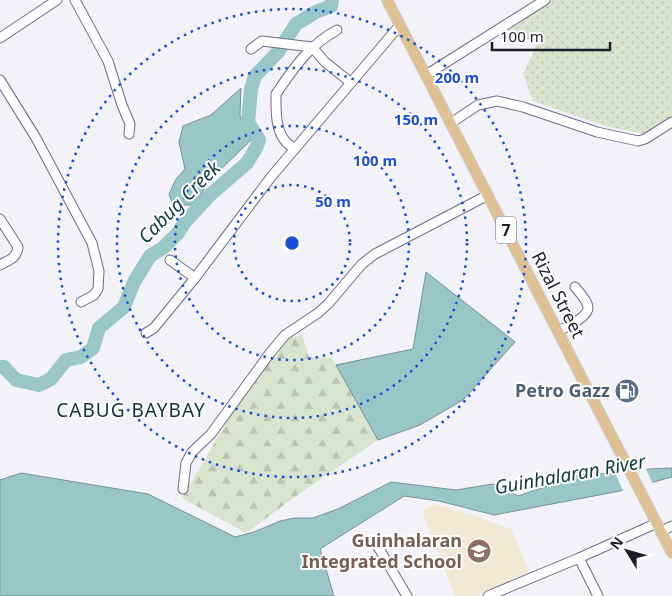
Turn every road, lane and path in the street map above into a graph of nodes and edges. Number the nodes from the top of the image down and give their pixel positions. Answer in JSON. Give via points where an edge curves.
{"nodes":[{"id":1,"x":56,"y":0,"type":"edge"},
{"id":2,"x":76,"y":0,"type":"edge"},
{"id":3,"x":387,"y":0,"type":"edge"},
{"id":4,"x":540,"y":1,"type":"edge"},
{"id":5,"x":400,"y":25,"type":"junction"},
{"id":6,"x":337,"y":30,"type":"dead end"},
{"id":7,"x":0,"y":38,"type":"edge"},
{"id":8,"x":312,"y":47,"type":"junction"},
{"id":9,"x":250,"y":49,"type":"dead end"},
{"id":10,"x":426,"y":75,"type":"junction"},
{"id":11,"x":0,"y":80,"type":"edge"},
{"id":12,"x":350,"y":82,"type":"junction"},
{"id":13,"x":672,"y":122,"type":"edge"},
{"id":14,"x":451,"y":123,"type":"junction"},
{"id":15,"x":129,"y":134,"type":"dead end"},
{"id":16,"x":296,"y":149,"type":"junction"},
{"id":17,"x":488,"y":195,"type":"junction"},
{"id":18,"x":0,"y":219,"type":"edge"},
{"id":19,"x":170,"y":260,"type":"dead end"},
{"id":20,"x":0,"y":265,"type":"edge"},
{"id":21,"x":195,"y":278,"type":"junction"},
{"id":22,"x":575,"y":287,"type":"dead end"},
{"id":23,"x":81,"y":302,"type":"dead end"},
{"id":24,"x":558,"y":332,"type":"junction"},
{"id":25,"x":146,"y":334,"type":"dead end"},
{"id":26,"x":183,"y":488,"type":"dead end"},
{"id":27,"x":672,"y":526,"type":"edge"},
{"id":28,"x":659,"y":528,"type":"junction"},
{"id":29,"x":377,"y":545,"type":"dead end"},
{"id":30,"x":672,"y":553,"type":"edge"},
{"id":31,"x":579,"y":558,"type":"junction"},
{"id":32,"x":502,"y":593,"type":"edge"},
{"id":33,"x":407,"y":596,"type":"edge"},
{"id":34,"x":488,"y":596,"type":"edge"},
{"id":35,"x":598,"y":596,"type":"edge"}],
"edges":[{"from":1,"to":7,"type":"street"},
{"from":2,"to":15,"type":"street","via":[[108,62],[130,124]]},
{"from":3,"to":5,"type":"main road","name":"Rizal Street","number":"7"},
{"from":4,"to":10,"type":"street"},
{"from":5,"to":10,"type":"main road","name":"Rizal Street","number":"7"},
{"from":5,"to":12,"type":"street"},
{"from":6,"to":8,"type":"street"},
{"from":8,"to":9,"type":"street","via":[[260,41]]},
{"from":8,"to":12,"type":"street"},
{"from":8,"to":16,"type":"street","via":[[276,94],[278,124],[285,141]]},
{"from":10,"to":14,"type":"main road","name":"Rizal Street","number":"7"},
{"from":11,"to":23,"type":"street","via":[[36,138],[92,242],[99,271],[98,288],[94,295]]},
{"from":12,"to":16,"type":"street"},
{"from":13,"to":14,"type":"street","via":[[638,141],[597,132],[497,101],[478,105]]},
{"from":14,"to":17,"type":"main road","name":"Rizal Street","number":"7"},
{"from":16,"to":21,"type":"street"},
{"from":17,"to":24,"type":"main road","name":"Rizal Street","number":"7"},
{"from":17,"to":26,"type":"street","via":[[375,254],[318,313],[285,335],[210,434],[192,452],[186,464]]},
{"from":18,"to":20,"type":"street","via":[[18,247],[14,257]]},
{"from":19,"to":21,"type":"street"},
{"from":21,"to":25,"type":"street"},
{"from":22,"to":24,"type":"street","via":[[587,304],[587,311]]},
{"from":24,"to":28,"type":"main road","name":"Rizal Street","number":"7"},
{"from":27,"to":28,"type":"street"},
{"from":28,"to":30,"type":"main road","name":"Rizal Street","number":"7"},
{"from":28,"to":31,"type":"street"},
{"from":29,"to":33,"type":"street"},
{"from":31,"to":32,"type":"street"},
{"from":31,"to":35,"type":"street"},
{"from":32,"to":34,"type":"street"}]}
